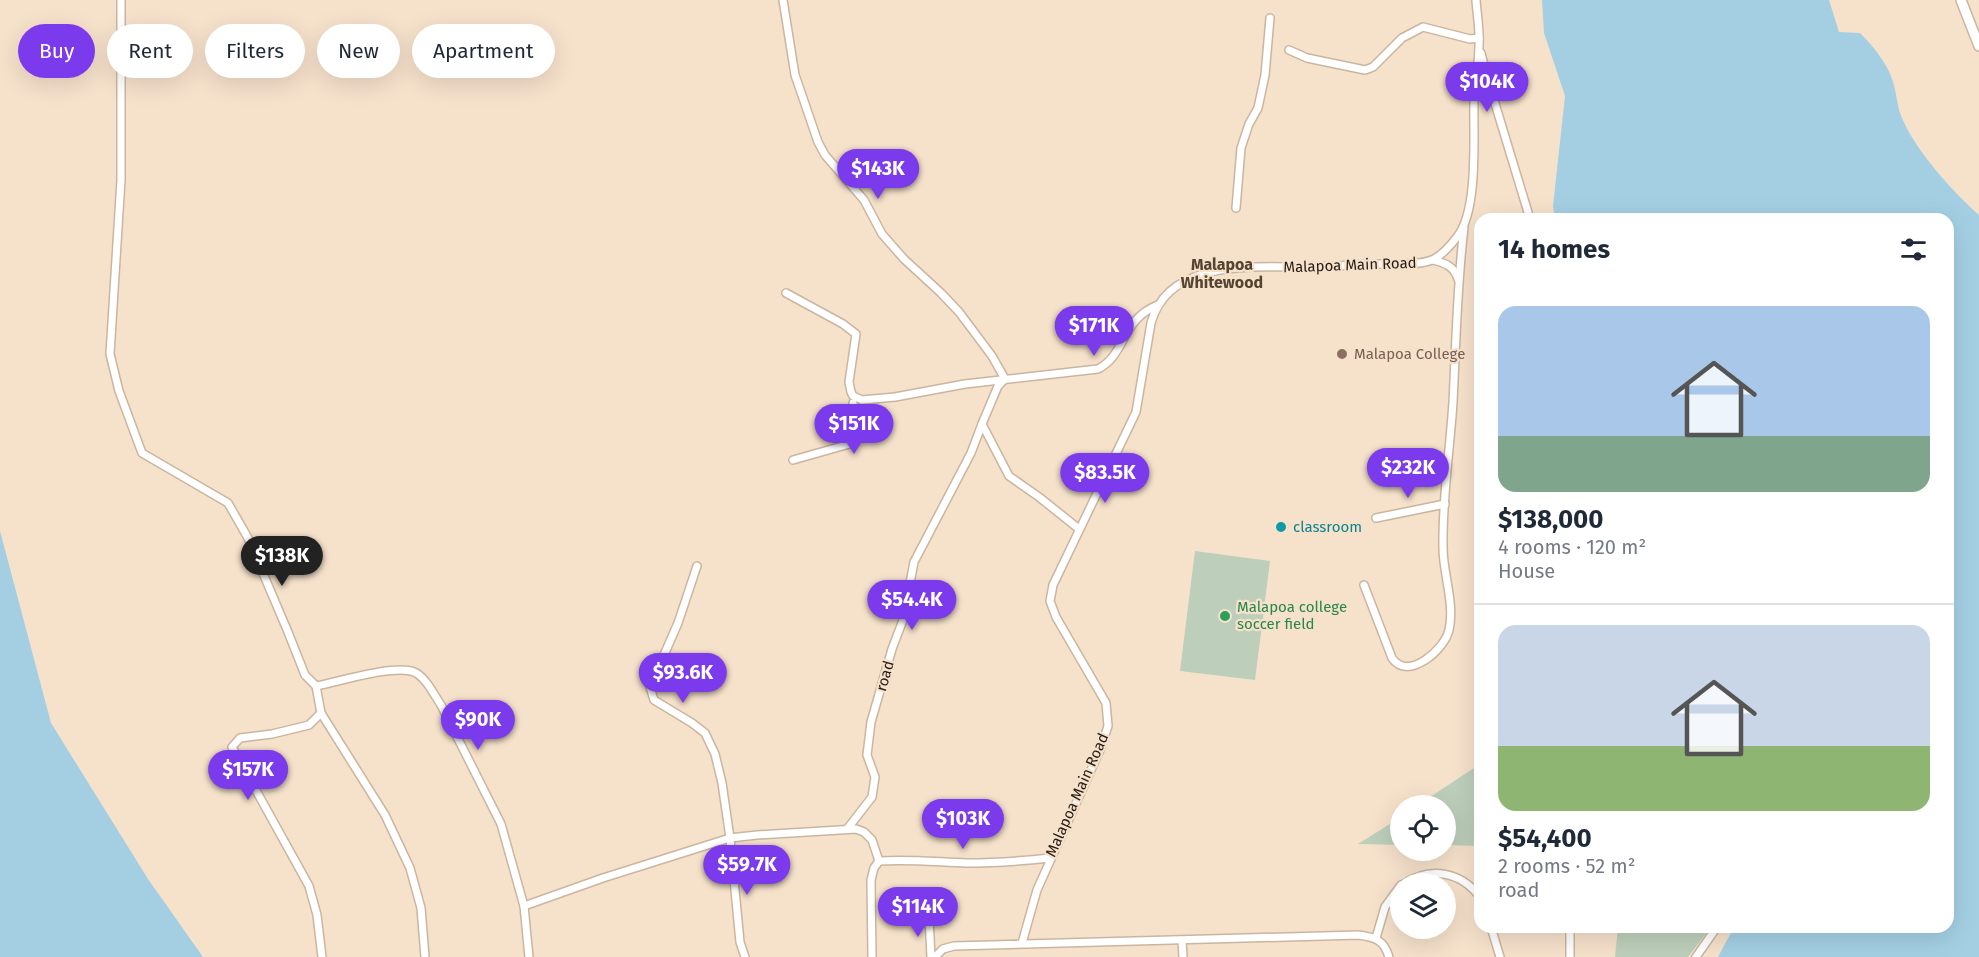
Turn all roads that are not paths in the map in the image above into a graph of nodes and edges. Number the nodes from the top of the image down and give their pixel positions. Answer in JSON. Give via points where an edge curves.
{"nodes":[{"id":1,"x":121,"y":0,"type":"edge"},
{"id":2,"x":783,"y":0,"type":"edge"},
{"id":3,"x":1476,"y":0,"type":"edge"},
{"id":4,"x":1961,"y":0,"type":"edge"},
{"id":5,"x":1270,"y":18,"type":"dead end"},
{"id":6,"x":1479,"y":41,"type":"junction"},
{"id":7,"x":1979,"y":46,"type":"edge"},
{"id":8,"x":1289,"y":50,"type":"dead end"},
{"id":9,"x":1236,"y":208,"type":"dead end"},
{"id":10,"x":1528,"y":213,"type":"edge"},
{"id":11,"x":1465,"y":224,"type":"junction"},
{"id":12,"x":1433,"y":260,"type":"junction"},
{"id":13,"x":1460,"y":284,"type":"junction"},
{"id":14,"x":786,"y":293,"type":"dead end"},
{"id":15,"x":1158,"y":305,"type":"junction"},
{"id":16,"x":1005,"y":379,"type":"junction"},
{"id":17,"x":854,"y":403,"type":"dead end"},
{"id":18,"x":982,"y":424,"type":"junction"},
{"id":19,"x":793,"y":460,"type":"dead end"},
{"id":20,"x":1445,"y":504,"type":"junction"},
{"id":21,"x":1376,"y":518,"type":"dead end"},
{"id":22,"x":1079,"y":529,"type":"junction"},
{"id":23,"x":697,"y":566,"type":"dead end"},
{"id":24,"x":1364,"y":585,"type":"dead end"},
{"id":25,"x":1440,"y":646,"type":"junction"},
{"id":26,"x":1447,"y":652,"type":"dead end"},
{"id":27,"x":315,"y":686,"type":"junction"},
{"id":28,"x":321,"y":713,"type":"junction"},
{"id":29,"x":848,"y":828,"type":"junction"},
{"id":30,"x":730,"y":838,"type":"junction"},
{"id":31,"x":1050,"y":858,"type":"junction"},
{"id":32,"x":879,"y":861,"type":"junction"},
{"id":33,"x":1456,"y":878,"type":"edge"},
{"id":34,"x":1474,"y":890,"type":"edge"},
{"id":35,"x":1390,"y":900,"type":"edge"},
{"id":36,"x":524,"y":906,"type":"junction"},
{"id":37,"x":929,"y":918,"type":"dead end"},
{"id":38,"x":1493,"y":933,"type":"edge"},
{"id":39,"x":1570,"y":933,"type":"edge"},
{"id":40,"x":1713,"y":933,"type":"edge"},
{"id":41,"x":1376,"y":938,"type":"junction"},
{"id":42,"x":1182,"y":941,"type":"junction"},
{"id":43,"x":1022,"y":943,"type":"junction"},
{"id":44,"x":322,"y":957,"type":"edge"},
{"id":45,"x":425,"y":957,"type":"edge"},
{"id":46,"x":529,"y":957,"type":"edge"},
{"id":47,"x":746,"y":957,"type":"edge"},
{"id":48,"x":872,"y":957,"type":"edge"},
{"id":49,"x":933,"y":957,"type":"edge"},
{"id":50,"x":1183,"y":957,"type":"edge"},
{"id":51,"x":1389,"y":957,"type":"edge"},
{"id":52,"x":1500,"y":957,"type":"edge"},
{"id":53,"x":1570,"y":957,"type":"edge"},
{"id":54,"x":1696,"y":957,"type":"edge"}],
"edges":[{"from":1,"to":27,"type":"street","via":[[121,180],[110,354],[119,391],[142,453],[228,503],[248,538],[305,675]]},
{"from":2,"to":16,"type":"street","via":[[795,75],[825,154],[864,200],[882,234],[903,259],[941,292],[978,336]]},
{"from":3,"to":6,"type":"street","name":"Malapoa Main Road"},
{"from":4,"to":7,"type":"main road"},
{"from":5,"to":9,"type":"street","via":[[1258,108],[1241,148]]},
{"from":6,"to":8,"type":"street","via":[[1423,27],[1402,38],[1365,70],[1307,58]]},
{"from":6,"to":10,"type":"street"},
{"from":6,"to":11,"type":"street","name":"Malapoa Main Road","via":[[1470,201]]},
{"from":11,"to":12,"type":"street","name":"Malapoa Main Road"},
{"from":11,"to":13,"type":"street"},
{"from":12,"to":13,"type":"street","via":[[1451,267]]},
{"from":12,"to":15,"type":"street","name":"Malapoa Main Road","via":[[1225,268],[1177,286]]},
{"from":13,"to":20,"type":"street"},
{"from":14,"to":16,"type":"street","via":[[856,334],[849,382],[850,392],[857,399],[895,397]]},
{"from":15,"to":16,"type":"street","via":[[1134,320],[1116,353],[1098,369]]},
{"from":15,"to":22,"type":"street","name":"Malapoa Main Road","via":[[1151,323],[1136,412]]},
{"from":16,"to":18,"type":"street","name":"road","via":[[998,386]]},
{"from":17,"to":19,"type":"street","via":[[853,443]]},
{"from":18,"to":22,"type":"street","via":[[1009,476]]},
{"from":18,"to":29,"type":"street","name":"road","via":[[914,562],[903,620],[871,722],[867,755],[874,777],[872,797]]},
{"from":20,"to":21,"type":"street"},
{"from":20,"to":25,"type":"street","via":[[1443,548],[1450,625]]},
{"from":22,"to":31,"type":"street","name":"Malapoa Main Road","via":[[1053,585],[1050,601],[1106,703],[1108,726],[1101,750]]},
{"from":23,"to":30,"type":"street","via":[[650,687],[651,695],[660,705],[699,728],[712,745]]},
{"from":24,"to":25,"type":"street","via":[[1395,662],[1411,667]]},
{"from":25,"to":26,"type":"street"},
{"from":27,"to":28,"type":"street"},
{"from":27,"to":36,"type":"street","via":[[393,670],[415,672],[441,705],[501,824]]},
{"from":28,"to":44,"type":"street","via":[[309,725],[240,738],[232,747],[309,886]]},
{"from":28,"to":45,"type":"street","via":[[385,815],[410,868],[421,908]]},
{"from":29,"to":30,"type":"street"},
{"from":29,"to":32,"type":"street","via":[[864,832],[872,840]]},
{"from":30,"to":36,"type":"street"},
{"from":30,"to":47,"type":"street","via":[[740,942]]},
{"from":31,"to":32,"type":"street","via":[[1007,862]]},
{"from":31,"to":43,"type":"street","name":"Malapoa Main Road"},
{"from":32,"to":48,"type":"street","via":[[871,880]]},
{"from":33,"to":34,"type":"street"},
{"from":35,"to":41,"type":"street"},
{"from":36,"to":46,"type":"street"},
{"from":37,"to":49,"type":"street"},
{"from":38,"to":52,"type":"street"},
{"from":39,"to":53,"type":"street"},
{"from":40,"to":54,"type":"street"},
{"from":41,"to":42,"type":"street","via":[[1358,935]]},
{"from":41,"to":51,"type":"street"},
{"from":42,"to":43,"type":"street"},
{"from":42,"to":50,"type":"street"},
{"from":43,"to":49,"type":"street","via":[[954,946]]}]}
